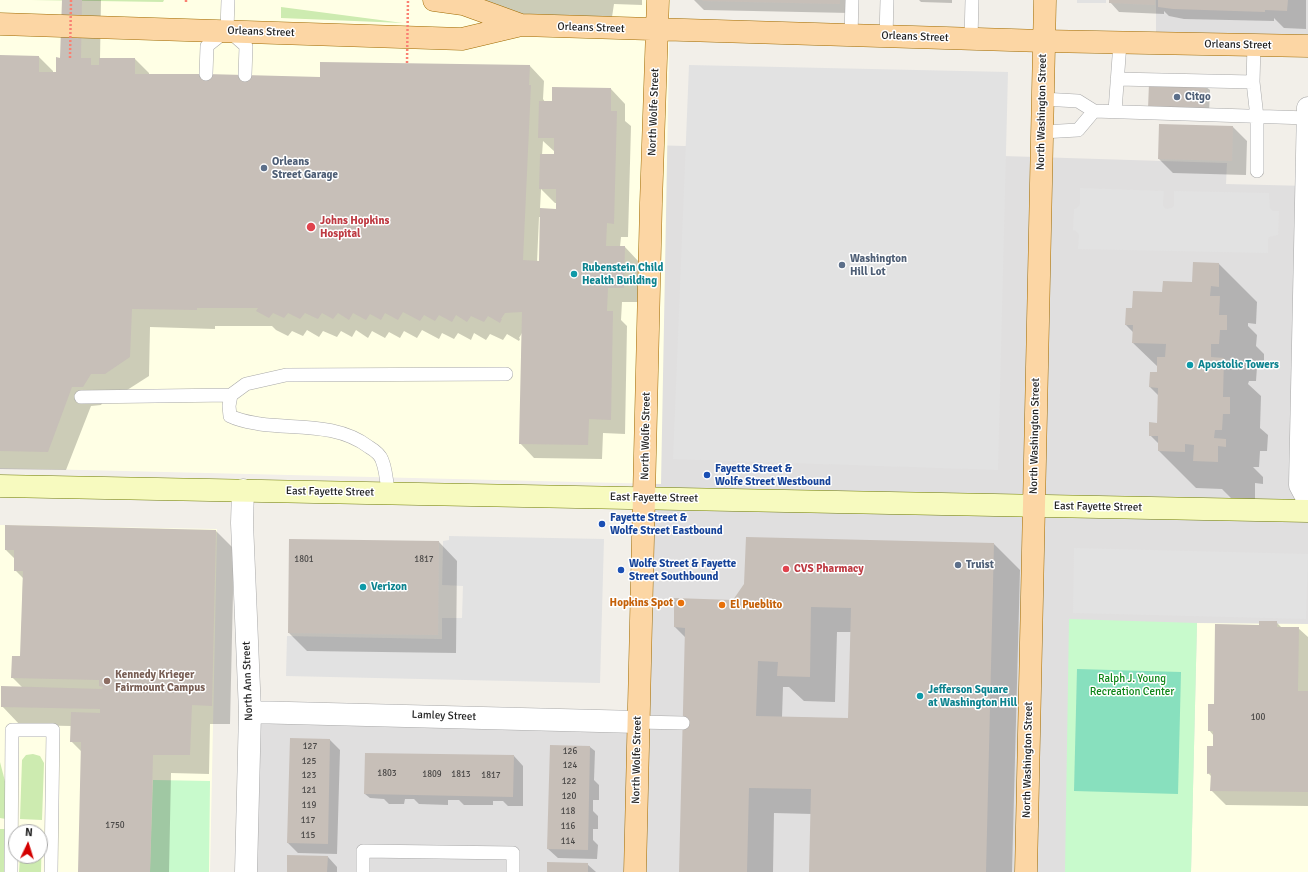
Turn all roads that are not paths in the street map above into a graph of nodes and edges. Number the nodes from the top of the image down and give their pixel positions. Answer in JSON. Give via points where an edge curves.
{"nodes":[{"id":1,"x":228,"y":0,"type":"edge"},
{"id":2,"x":434,"y":0,"type":"edge"},
{"id":3,"x":658,"y":0,"type":"edge"},
{"id":4,"x":852,"y":0,"type":"edge"},
{"id":5,"x":887,"y":0,"type":"edge"},
{"id":6,"x":972,"y":0,"type":"edge"},
{"id":7,"x":1045,"y":0,"type":"edge"},
{"id":8,"x":0,"y":24,"type":"edge"},
{"id":9,"x":521,"y":25,"type":"junction"},
{"id":10,"x":227,"y":30,"type":"junction"},
{"id":11,"x":657,"y":30,"type":"junction"},
{"id":12,"x":851,"y":35,"type":"junction"},
{"id":13,"x":886,"y":37,"type":"junction"},
{"id":14,"x":971,"y":39,"type":"junction"},
{"id":15,"x":1043,"y":41,"type":"junction"},
{"id":16,"x":1120,"y":43,"type":"junction"},
{"id":17,"x":1254,"y":45,"type":"junction"},
{"id":18,"x":1308,"y":46,"type":"edge"},
{"id":19,"x":206,"y":74,"type":"dead end"},
{"id":20,"x":245,"y":75,"type":"dead end"},
{"id":21,"x":1117,"y":79,"type":"junction"},
{"id":22,"x":1253,"y":82,"type":"junction"},
{"id":23,"x":1042,"y":99,"type":"junction"},
{"id":24,"x":1308,"y":108,"type":"edge"},
{"id":25,"x":1094,"y":111,"type":"junction"},
{"id":26,"x":1115,"y":111,"type":"junction"},
{"id":27,"x":1257,"y":117,"type":"junction"},
{"id":28,"x":1308,"y":118,"type":"edge"},
{"id":29,"x":1042,"y":132,"type":"junction"},
{"id":30,"x":1257,"y":171,"type":"dead end"},
{"id":31,"x":1308,"y":171,"type":"edge"},
{"id":32,"x":506,"y":374,"type":"dead end"},
{"id":33,"x":1305,"y":392,"type":"edge"},
{"id":34,"x":231,"y":395,"type":"junction"},
{"id":35,"x":80,"y":397,"type":"dead end"},
{"id":36,"x":0,"y":486,"type":"edge"},
{"id":37,"x":243,"y":490,"type":"junction"},
{"id":38,"x":388,"y":493,"type":"junction"},
{"id":39,"x":645,"y":498,"type":"junction"},
{"id":40,"x":1308,"y":500,"type":"edge"},
{"id":41,"x":1034,"y":506,"type":"junction"},
{"id":42,"x":1308,"y":511,"type":"edge"},
{"id":43,"x":250,"y":712,"type":"junction"},
{"id":44,"x":638,"y":722,"type":"junction"},
{"id":45,"x":683,"y":723,"type":"dead end"},
{"id":46,"x":11,"y":872,"type":"edge"},
{"id":47,"x":51,"y":872,"type":"edge"},
{"id":48,"x":246,"y":872,"type":"edge"},
{"id":49,"x":363,"y":872,"type":"edge"},
{"id":50,"x":513,"y":872,"type":"edge"},
{"id":51,"x":634,"y":872,"type":"edge"},
{"id":52,"x":1026,"y":872,"type":"edge"}],
"edges":[{"from":1,"to":10,"type":"lane"},
{"from":2,"to":9,"type":"main road","name":"Orleans Street","via":[[463,4]]},
{"from":3,"to":11,"type":"main road","name":"North Wolfe Street"},
{"from":4,"to":12,"type":"lane"},
{"from":5,"to":13,"type":"lane"},
{"from":6,"to":14,"type":"lane"},
{"from":7,"to":15,"type":"main road","name":"North Washington Street"},
{"from":8,"to":10,"type":"main road","name":"Orleans Street"},
{"from":9,"to":10,"type":"main road","name":"Orleans Street","via":[[462,39]]},
{"from":9,"to":11,"type":"main road","name":"Orleans Street"},
{"from":10,"to":19,"type":"lane","via":[[207,46]]},
{"from":10,"to":20,"type":"lane","via":[[246,46]]},
{"from":11,"to":12,"type":"main road","name":"Orleans Street"},
{"from":11,"to":39,"type":"main road","name":"North Wolfe Street"},
{"from":12,"to":13,"type":"main road","name":"Orleans Street"},
{"from":13,"to":14,"type":"main road","name":"Orleans Street"},
{"from":14,"to":15,"type":"main road","name":"Orleans Street"},
{"from":15,"to":16,"type":"main road","name":"Orleans Street"},
{"from":15,"to":23,"type":"main road","name":"North Washington Street"},
{"from":16,"to":17,"type":"main road","name":"Orleans Street"},
{"from":16,"to":21,"type":"lane"},
{"from":17,"to":18,"type":"main road","name":"Orleans Street"},
{"from":17,"to":22,"type":"lane"},
{"from":21,"to":22,"type":"lane"},
{"from":21,"to":26,"type":"lane"},
{"from":22,"to":27,"type":"lane"},
{"from":23,"to":25,"type":"lane","via":[[1078,101]]},
{"from":23,"to":29,"type":"main road","name":"North Washington Street"},
{"from":24,"to":28,"type":"street"},
{"from":25,"to":26,"type":"lane"},
{"from":25,"to":29,"type":"lane","via":[[1078,130]]},
{"from":26,"to":27,"type":"lane"},
{"from":27,"to":28,"type":"lane"},
{"from":27,"to":30,"type":"lane"},
{"from":28,"to":31,"type":"street"},
{"from":29,"to":41,"type":"main road","name":"North Washington Street"},
{"from":31,"to":33,"type":"street"},
{"from":32,"to":34,"type":"lane","via":[[286,375],[246,384]]},
{"from":33,"to":40,"type":"street","via":[[1300,485]]},
{"from":34,"to":35,"type":"lane"},
{"from":34,"to":38,"type":"lane","via":[[228,406],[230,416],[238,420],[278,426],[329,429],[350,435],[365,443],[382,458]]},
{"from":36,"to":37,"type":"main road","name":"East Fayette Street"},
{"from":37,"to":38,"type":"main road","name":"East Fayette Street"},
{"from":37,"to":43,"type":"street","name":"North Ann Street","via":[[242,523]]},
{"from":38,"to":39,"type":"main road","name":"East Fayette Street"},
{"from":39,"to":41,"type":"main road","name":"East Fayette Street"},
{"from":39,"to":44,"type":"main road","name":"North Wolfe Street"},
{"from":41,"to":42,"type":"main road","name":"East Fayette Street"},
{"from":41,"to":52,"type":"main road","name":"North Washington Street"},
{"from":43,"to":44,"type":"street","name":"Lamley Street"},
{"from":43,"to":48,"type":"street","name":"North Ann Street"},
{"from":44,"to":45,"type":"lane"},
{"from":44,"to":51,"type":"main road","name":"North Wolfe Street"},
{"from":46,"to":47,"type":"lane","via":[[12,730],[53,730]]},
{"from":49,"to":50,"type":"lane","via":[[363,851],[513,853]]}]}
